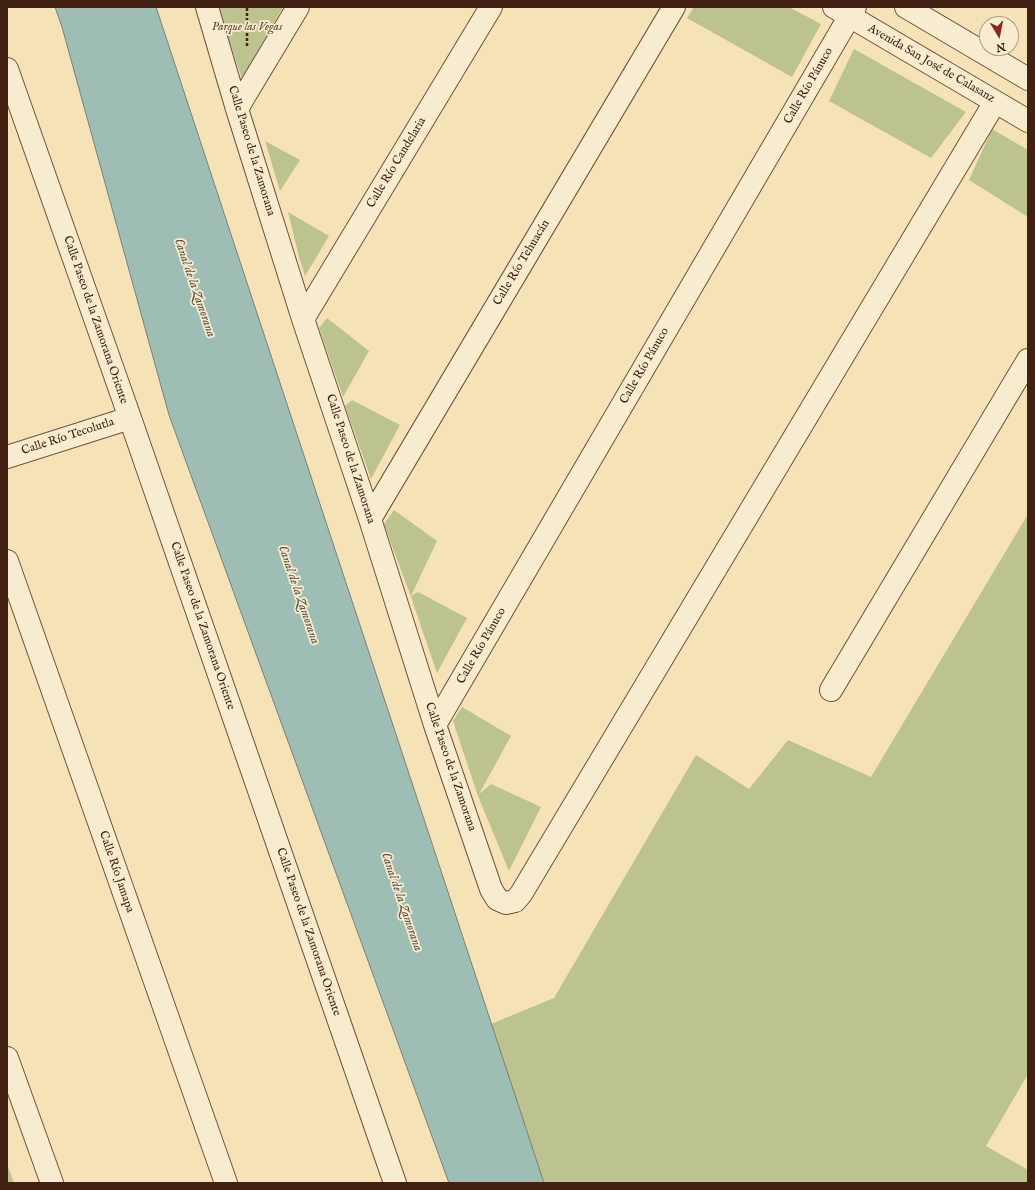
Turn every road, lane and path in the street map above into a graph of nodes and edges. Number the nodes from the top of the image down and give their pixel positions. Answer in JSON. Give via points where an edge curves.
{"nodes":[{"id":1,"x":207,"y":7,"type":"edge"},
{"id":2,"x":298,"y":7,"type":"edge"},
{"id":3,"x":492,"y":7,"type":"edge"},
{"id":4,"x":674,"y":7,"type":"edge"},
{"id":5,"x":906,"y":7,"type":"edge"},
{"id":6,"x":846,"y":10,"type":"edge"},
{"id":7,"x":7,"y":69,"type":"edge"},
{"id":8,"x":1028,"y":78,"type":"edge"},
{"id":9,"x":995,"y":102,"type":"junction"},
{"id":10,"x":238,"y":109,"type":"junction"},
{"id":11,"x":1028,"y":121,"type":"edge"},
{"id":12,"x":303,"y":319,"type":"junction"},
{"id":13,"x":1028,"y":360,"type":"edge"},
{"id":14,"x":130,"y":418,"type":"junction"},
{"id":15,"x":7,"y":457,"type":"edge"},
{"id":16,"x":370,"y":519,"type":"junction"},
{"id":17,"x":7,"y":561,"type":"edge"},
{"id":18,"x":832,"y":690,"type":"dead end"},
{"id":19,"x":435,"y":725,"type":"junction"},
{"id":20,"x":7,"y":1058,"type":"edge"},
{"id":21,"x":52,"y":1183,"type":"edge"},
{"id":22,"x":226,"y":1183,"type":"edge"},
{"id":23,"x":395,"y":1183,"type":"edge"}],
"edges":[{"from":1,"to":10,"type":"street","name":"Calle Paseo de la Zamorana"},
{"from":2,"to":10,"type":"street"},
{"from":3,"to":12,"type":"street","name":"Calle Río Candelaria"},
{"from":4,"to":16,"type":"street","name":"Calle Río Tehuacán"},
{"from":5,"to":8,"type":"street"},
{"from":6,"to":9,"type":"street","name":"Avenida San José de Calasanz"},
{"from":6,"to":19,"type":"street","name":"Calle Río Pánuco"},
{"from":7,"to":14,"type":"street","name":"Calle Paseo de la Zamorana Oriente"},
{"from":9,"to":11,"type":"street","name":"Avenida San José de Calasanz"},
{"from":9,"to":19,"type":"street","name":"Calle Paseo de la Zamorana","via":[[521,894],[514,901],[506,903],[497,899],[491,889]]},
{"from":10,"to":12,"type":"street","name":"Calle Paseo de la Zamorana"},
{"from":12,"to":16,"type":"street","name":"Calle Paseo de la Zamorana"},
{"from":13,"to":18,"type":"street"},
{"from":14,"to":15,"type":"street","name":"Calle Río Tecolutla"},
{"from":14,"to":23,"type":"street","name":"Calle Paseo de la Zamorana Oriente"},
{"from":16,"to":19,"type":"street","name":"Calle Paseo de la Zamorana"},
{"from":17,"to":22,"type":"street","name":"Calle Río Jamapa"},
{"from":20,"to":21,"type":"street"}]}
